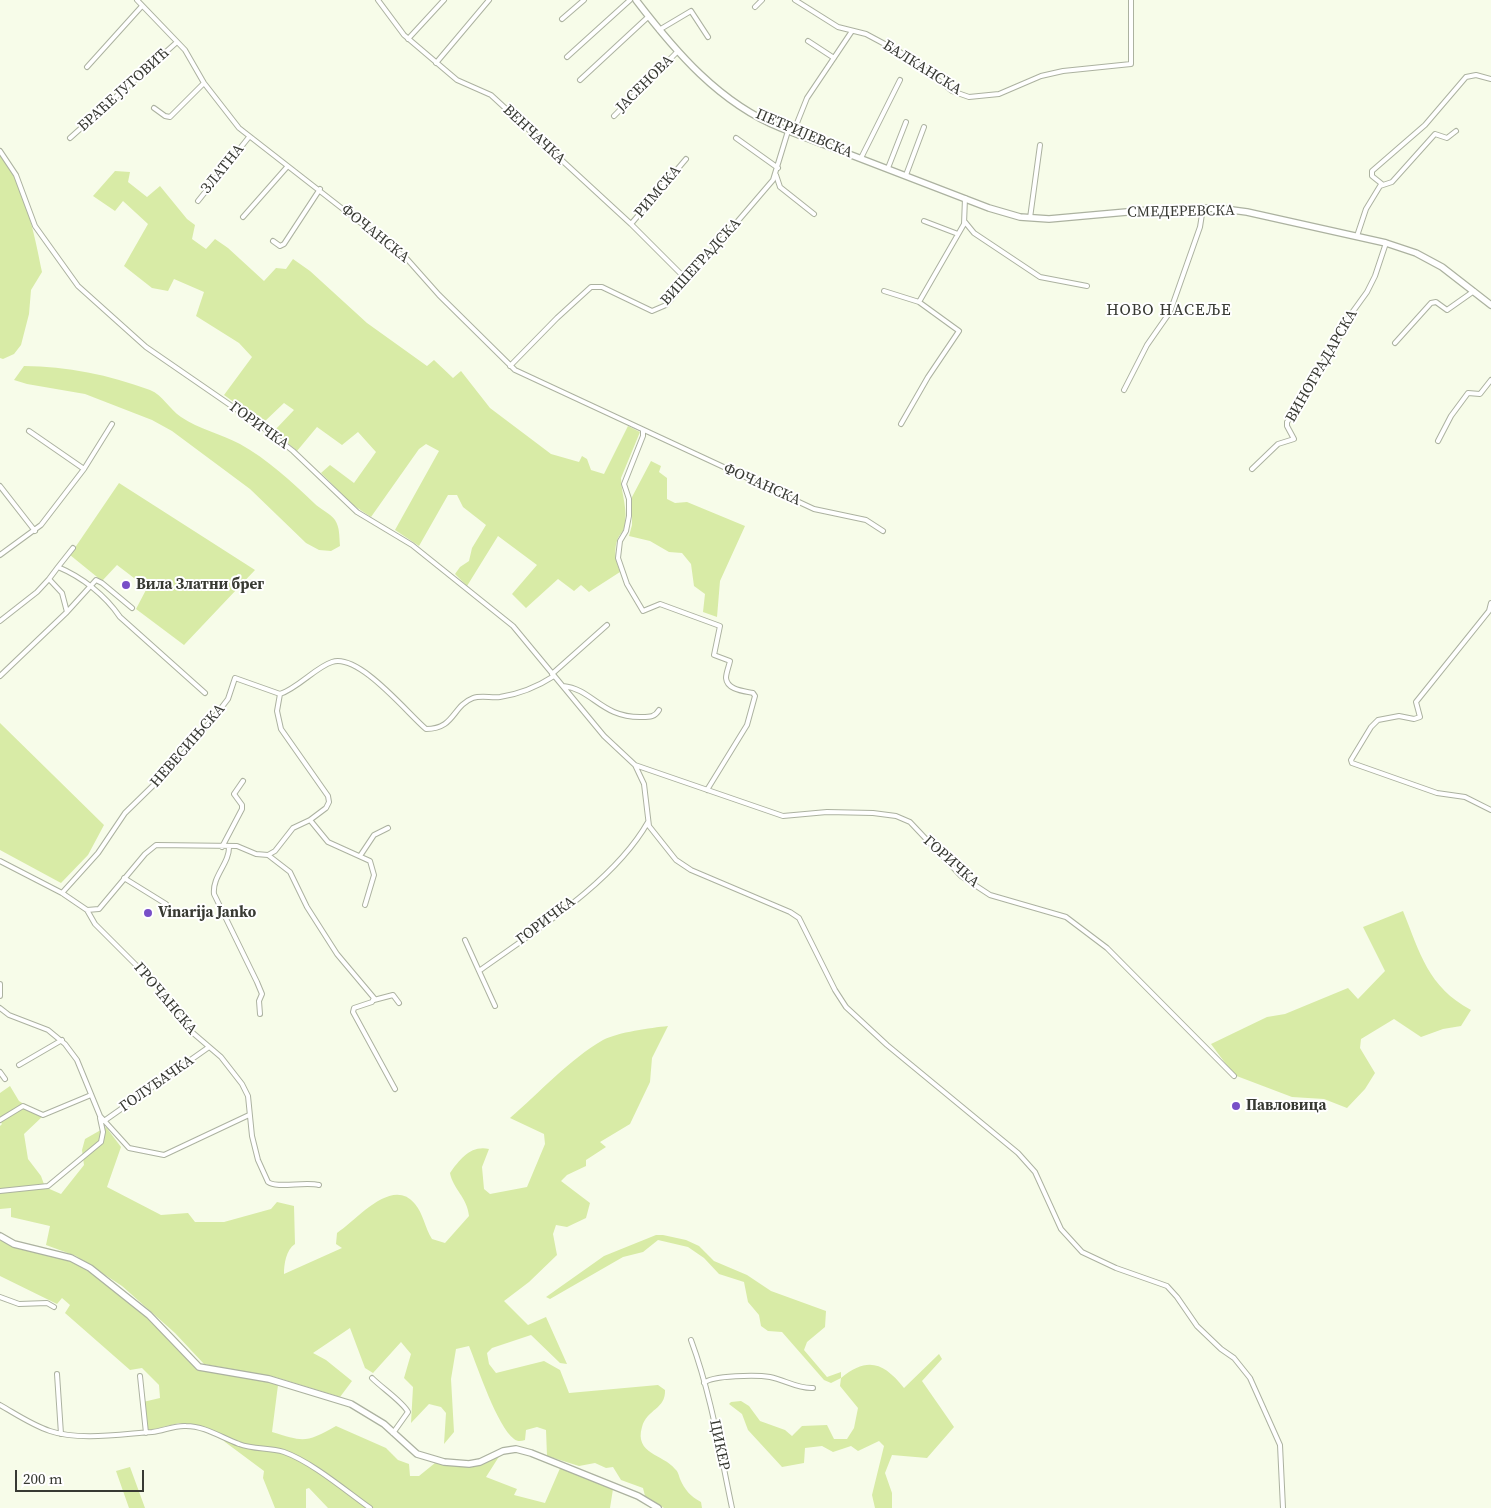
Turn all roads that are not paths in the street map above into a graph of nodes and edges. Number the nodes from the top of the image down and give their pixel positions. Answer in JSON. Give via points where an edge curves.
{"nodes":[{"id":1,"x":137,"y":0,"type":"edge"},
{"id":2,"x":378,"y":0,"type":"edge"},
{"id":3,"x":444,"y":0,"type":"edge"},
{"id":4,"x":489,"y":0,"type":"edge"},
{"id":5,"x":584,"y":0,"type":"edge"},
{"id":6,"x":630,"y":0,"type":"edge"},
{"id":7,"x":636,"y":0,"type":"edge"},
{"id":8,"x":762,"y":0,"type":"edge"},
{"id":9,"x":795,"y":0,"type":"edge"},
{"id":10,"x":1131,"y":0,"type":"edge"},
{"id":11,"x":142,"y":6,"type":"junction"},
{"id":12,"x":755,"y":7,"type":"dead end"},
{"id":13,"x":648,"y":17,"type":"junction"},
{"id":14,"x":562,"y":19,"type":"dead end"},
{"id":15,"x":659,"y":30,"type":"junction"},
{"id":16,"x":852,"y":31,"type":"junction"},
{"id":17,"x":708,"y":37,"type":"dead end"},
{"id":18,"x":408,"y":38,"type":"junction"},
{"id":19,"x":808,"y":41,"type":"dead end"},
{"id":20,"x":178,"y":42,"type":"junction"},
{"id":21,"x":677,"y":52,"type":"junction"},
{"id":22,"x":567,"y":57,"type":"dead end"},
{"id":23,"x":834,"y":58,"type":"junction"},
{"id":24,"x":436,"y":63,"type":"junction"},
{"id":25,"x":87,"y":67,"type":"dead end"},
{"id":26,"x":1491,"y":79,"type":"edge"},
{"id":27,"x":580,"y":80,"type":"dead end"},
{"id":28,"x":900,"y":80,"type":"dead end"},
{"id":29,"x":204,"y":83,"type":"junction"},
{"id":30,"x":154,"y":108,"type":"dead end"},
{"id":31,"x":614,"y":116,"type":"dead end"},
{"id":32,"x":906,"y":122,"type":"dead end"},
{"id":33,"x":924,"y":127,"type":"dead end"},
{"id":34,"x":1456,"y":131,"type":"dead end"},
{"id":35,"x":791,"y":132,"type":"junction"},
{"id":36,"x":249,"y":137,"type":"junction"},
{"id":37,"x":70,"y":138,"type":"dead end"},
{"id":38,"x":736,"y":138,"type":"dead end"},
{"id":39,"x":1040,"y":145,"type":"dead end"},
{"id":40,"x":0,"y":151,"type":"edge"},
{"id":41,"x":861,"y":158,"type":"junction"},
{"id":42,"x":686,"y":159,"type":"dead end"},
{"id":43,"x":287,"y":167,"type":"junction"},
{"id":44,"x":778,"y":168,"type":"junction"},
{"id":45,"x":888,"y":168,"type":"junction"},
{"id":46,"x":776,"y":175,"type":"junction"},
{"id":47,"x":906,"y":175,"type":"junction"},
{"id":48,"x":1382,"y":184,"type":"junction"},
{"id":49,"x":320,"y":189,"type":"junction"},
{"id":50,"x":965,"y":198,"type":"junction"},
{"id":51,"x":198,"y":201,"type":"dead end"},
{"id":52,"x":1203,"y":208,"type":"junction"},
{"id":53,"x":814,"y":214,"type":"dead end"},
{"id":54,"x":243,"y":217,"type":"dead end"},
{"id":55,"x":1030,"y":218,"type":"junction"},
{"id":56,"x":924,"y":221,"type":"dead end"},
{"id":57,"x":965,"y":222,"type":"junction"},
{"id":58,"x":631,"y":224,"type":"junction"},
{"id":59,"x":958,"y":234,"type":"junction"},
{"id":60,"x":1357,"y":236,"type":"junction"},
{"id":61,"x":273,"y":241,"type":"dead end"},
{"id":62,"x":1386,"y":242,"type":"junction"},
{"id":63,"x":686,"y":279,"type":"junction"},
{"id":64,"x":1088,"y":286,"type":"dead end"},
{"id":65,"x":884,"y":291,"type":"dead end"},
{"id":66,"x":1474,"y":291,"type":"junction"},
{"id":67,"x":919,"y":302,"type":"junction"},
{"id":68,"x":1491,"y":305,"type":"edge"},
{"id":69,"x":1395,"y":343,"type":"dead end"},
{"id":70,"x":510,"y":366,"type":"junction"},
{"id":71,"x":1491,"y":380,"type":"edge"},
{"id":72,"x":1124,"y":390,"type":"dead end"},
{"id":73,"x":112,"y":424,"type":"dead end"},
{"id":74,"x":901,"y":424,"type":"dead end"},
{"id":75,"x":643,"y":430,"type":"junction"},
{"id":76,"x":30,"y":431,"type":"dead end"},
{"id":77,"x":1438,"y":441,"type":"dead end"},
{"id":78,"x":84,"y":469,"type":"junction"},
{"id":79,"x":1252,"y":469,"type":"dead end"},
{"id":80,"x":0,"y":486,"type":"edge"},
{"id":81,"x":34,"y":531,"type":"junction"},
{"id":82,"x":883,"y":531,"type":"dead end"},
{"id":83,"x":73,"y":548,"type":"dead end"},
{"id":84,"x":0,"y":555,"type":"edge"},
{"id":85,"x":58,"y":567,"type":"junction"},
{"id":86,"x":49,"y":580,"type":"junction"},
{"id":87,"x":90,"y":586,"type":"junction"},
{"id":88,"x":1490,"y":605,"type":"edge"},
{"id":89,"x":132,"y":608,"type":"dead end"},
{"id":90,"x":66,"y":612,"type":"junction"},
{"id":91,"x":0,"y":621,"type":"edge"},
{"id":92,"x":607,"y":625,"type":"dead end"},
{"id":93,"x":553,"y":675,"type":"junction"},
{"id":94,"x":0,"y":676,"type":"edge"},
{"id":95,"x":563,"y":686,"type":"junction"},
{"id":96,"x":205,"y":694,"type":"dead end"},
{"id":97,"x":280,"y":694,"type":"junction"},
{"id":98,"x":659,"y":710,"type":"dead end"},
{"id":99,"x":635,"y":765,"type":"junction"},
{"id":100,"x":243,"y":781,"type":"dead end"},
{"id":101,"x":707,"y":790,"type":"junction"},
{"id":102,"x":1491,"y":810,"type":"edge"},
{"id":103,"x":310,"y":820,"type":"junction"},
{"id":104,"x":648,"y":822,"type":"junction"},
{"id":105,"x":388,"y":828,"type":"dead end"},
{"id":106,"x":229,"y":846,"type":"junction"},
{"id":107,"x":222,"y":847,"type":"junction"},
{"id":108,"x":268,"y":856,"type":"junction"},
{"id":109,"x":360,"y":856,"type":"junction"},
{"id":110,"x":0,"y":861,"type":"edge"},
{"id":111,"x":124,"y":878,"type":"junction"},
{"id":112,"x":62,"y":893,"type":"junction"},
{"id":113,"x":166,"y":904,"type":"dead end"},
{"id":114,"x":365,"y":905,"type":"dead end"},
{"id":115,"x":87,"y":910,"type":"junction"},
{"id":116,"x":465,"y":940,"type":"dead end"},
{"id":117,"x":479,"y":970,"type":"junction"},
{"id":118,"x":0,"y":984,"type":"edge"},
{"id":119,"x":0,"y":996,"type":"edge"},
{"id":120,"x":374,"y":1000,"type":"junction"},
{"id":121,"x":399,"y":1003,"type":"dead end"},
{"id":122,"x":495,"y":1006,"type":"dead end"},
{"id":123,"x":0,"y":1008,"type":"edge"},
{"id":124,"x":260,"y":1014,"type":"dead end"},
{"id":125,"x":62,"y":1040,"type":"junction"},
{"id":126,"x":210,"y":1047,"type":"junction"},
{"id":127,"x":19,"y":1065,"type":"dead end"},
{"id":128,"x":0,"y":1072,"type":"edge"},
{"id":129,"x":1234,"y":1076,"type":"dead end"},
{"id":130,"x":5,"y":1079,"type":"dead end"},
{"id":131,"x":396,"y":1090,"type":"dead end"},
{"id":132,"x":91,"y":1095,"type":"junction"},
{"id":133,"x":100,"y":1113,"type":"junction"},
{"id":134,"x":249,"y":1115,"type":"junction"},
{"id":135,"x":0,"y":1120,"type":"edge"},
{"id":136,"x":104,"y":1121,"type":"junction"},
{"id":137,"x":318,"y":1184,"type":"dead end"},
{"id":138,"x":0,"y":1191,"type":"edge"},
{"id":139,"x":0,"y":1236,"type":"edge"},
{"id":140,"x":0,"y":1298,"type":"edge"},
{"id":141,"x":54,"y":1307,"type":"dead end"},
{"id":142,"x":690,"y":1340,"type":"dead end"},
{"id":143,"x":57,"y":1374,"type":"dead end"},
{"id":144,"x":140,"y":1376,"type":"dead end"},
{"id":145,"x":372,"y":1378,"type":"dead end"},
{"id":146,"x":704,"y":1383,"type":"junction"},
{"id":147,"x":813,"y":1388,"type":"dead end"},
{"id":148,"x":0,"y":1405,"type":"edge"},
{"id":149,"x":146,"y":1433,"type":"junction"},
{"id":150,"x":393,"y":1433,"type":"junction"},
{"id":151,"x":61,"y":1434,"type":"junction"},
{"id":152,"x":370,"y":1508,"type":"edge"},
{"id":153,"x":658,"y":1508,"type":"edge"},
{"id":154,"x":732,"y":1508,"type":"edge"},
{"id":155,"x":1284,"y":1508,"type":"edge"}],
"edges":[{"from":1,"to":11,"type":"street","name":"ФОЧАНСКА"},
{"from":2,"to":18,"type":"street","name":"ВЕНЧАЧКА"},
{"from":3,"to":18,"type":"street"},
{"from":4,"to":24,"type":"street"},
{"from":5,"to":14,"type":"street"},
{"from":6,"to":22,"type":"street"},
{"from":7,"to":13,"type":"main road","name":"ПЕТРИЈЕВСКА"},
{"from":8,"to":12,"type":"street"},
{"from":9,"to":16,"type":"street","name":"БАЛКАНСКА","via":[[824,20]]},
{"from":10,"to":16,"type":"street","name":"БАЛКАНСКА","via":[[1131,64],[1063,71],[991,96],[963,95],[937,80],[909,57],[866,34]]},
{"from":11,"to":20,"type":"street","name":"ФОЧАНСКА"},
{"from":11,"to":25,"type":"street"},
{"from":13,"to":15,"type":"main road","name":"ПЕТРИЈЕВСКА"},
{"from":13,"to":27,"type":"street"},
{"from":15,"to":17,"type":"street","via":[[691,11]]},
{"from":15,"to":21,"type":"main road","name":"ПЕТРИЈЕВСКА"},
{"from":16,"to":23,"type":"street","name":"ВИШЕГРАДСКА"},
{"from":18,"to":24,"type":"street","name":"ВЕНЧАЧКА"},
{"from":19,"to":23,"type":"street"},
{"from":20,"to":29,"type":"street","name":"ФОЧАНСКА"},
{"from":20,"to":37,"type":"street","name":"БРАЋЕ ЈУГОВИЋ"},
{"from":21,"to":31,"type":"street","name":"ЈАСЕНОВА"},
{"from":21,"to":35,"type":"main road","name":"ПЕТРИЈЕВСКА","via":[[696,71],[752,114]]},
{"from":23,"to":35,"type":"street","name":"ВИШЕГРАДСКА","via":[[805,102]]},
{"from":24,"to":58,"type":"street","name":"ВЕНЧАЧКА","via":[[457,80],[491,96]]},
{"from":26,"to":48,"type":"street","via":[[1476,75],[1466,77],[1424,124],[1373,169],[1372,175]]},
{"from":28,"to":41,"type":"street"},
{"from":29,"to":30,"type":"street","via":[[170,117]]},
{"from":29,"to":36,"type":"street","name":"ФОЧАНСКА","via":[[229,117]]},
{"from":32,"to":45,"type":"street"},
{"from":33,"to":47,"type":"street"},
{"from":34,"to":48,"type":"street","via":[[1447,138],[1435,134],[1393,181]]},
{"from":35,"to":41,"type":"main road","name":"ПЕТРИЈЕВСКА"},
{"from":35,"to":44,"type":"street","name":"ВИШЕГРАДСКА"},
{"from":36,"to":43,"type":"street","name":"ФОЧАНСКА"},
{"from":36,"to":51,"type":"street","name":"ЗЛАТНА"},
{"from":38,"to":44,"type":"street"},
{"from":39,"to":55,"type":"street"},
{"from":40,"to":93,"type":"street","name":"ГОРИЧКА","via":[[16,175],[35,226],[78,286],[146,347],[265,429],[357,512],[412,545],[513,626]]},
{"from":41,"to":45,"type":"main road","name":"СМЕДЕРЕВСКА"},
{"from":42,"to":58,"type":"street","name":"РИМСКА"},
{"from":43,"to":49,"type":"street","name":"ФОЧАНСКА"},
{"from":43,"to":54,"type":"street"},
{"from":44,"to":46,"type":"street","name":"ВИШЕГРАДСКА"},
{"from":45,"to":47,"type":"main road","name":"СМЕДЕРЕВСКА"},
{"from":46,"to":53,"type":"street","via":[[780,187]]},
{"from":46,"to":63,"type":"street","name":"ВИШЕГРАДСКА"},
{"from":47,"to":50,"type":"main road","name":"СМЕДЕРЕВСКА"},
{"from":48,"to":60,"type":"street","via":[[1366,209]]},
{"from":49,"to":61,"type":"street","via":[[284,244],[280,246]]},
{"from":49,"to":70,"type":"street","name":"ФОЧАНСКА","via":[[407,259]]},
{"from":50,"to":55,"type":"main road","name":"СМЕДЕРЕВСКА","via":[[1001,212]]},
{"from":50,"to":57,"type":"street"},
{"from":52,"to":55,"type":"main road","name":"СМЕДЕРЕВСКА"},
{"from":52,"to":60,"type":"main road","name":"СМЕДЕРЕВСКА","via":[[1247,212]]},
{"from":52,"to":72,"type":"street","via":[[1200,227],[1170,312],[1147,345]]},
{"from":56,"to":59,"type":"street"},
{"from":57,"to":59,"type":"street"},
{"from":57,"to":64,"type":"street","via":[[974,233],[1040,277]]},
{"from":58,"to":63,"type":"street","name":"ВЕНЧАЧКА"},
{"from":59,"to":67,"type":"street"},
{"from":60,"to":62,"type":"main road","name":"СМЕДЕРЕВСКА"},
{"from":62,"to":66,"type":"main road","name":"СМЕДЕРЕВСКА","via":[[1430,260]]},
{"from":62,"to":79,"type":"street","name":"ВИНОГРАДАРСКА","via":[[1367,292],[1346,321],[1302,403],[1287,422],[1294,439],[1278,444]]},
{"from":63,"to":70,"type":"street","name":"ВИШЕГРАДСКА","via":[[670,301],[656,310],[602,287],[591,287]]},
{"from":65,"to":67,"type":"street"},
{"from":66,"to":68,"type":"main road","name":"СМЕДЕРЕВСКА"},
{"from":66,"to":69,"type":"street","via":[[1447,310],[1436,302],[1431,303]]},
{"from":67,"to":74,"type":"street","via":[[959,331]]},
{"from":70,"to":75,"type":"street","name":"ФОЧАНСКА","via":[[520,374]]},
{"from":71,"to":77,"type":"street","via":[[1480,394],[1468,393]]},
{"from":73,"to":78,"type":"street"},
{"from":75,"to":82,"type":"street","name":"ФОЧАНСКА","via":[[814,509],[866,520]]},
{"from":75,"to":101,"type":"street","via":[[624,484],[629,499],[629,516],[618,558],[626,584],[643,611],[660,604],[720,626],[714,655],[730,661],[726,678],[730,685],[755,696],[747,725]]},
{"from":76,"to":78,"type":"street"},
{"from":78,"to":81,"type":"street"},
{"from":80,"to":81,"type":"street"},
{"from":81,"to":84,"type":"street"},
{"from":83,"to":85,"type":"street"},
{"from":85,"to":86,"type":"street"},
{"from":85,"to":87,"type":"street"},
{"from":86,"to":90,"type":"street","via":[[62,593]]},
{"from":86,"to":91,"type":"street"},
{"from":87,"to":89,"type":"street","via":[[96,580],[100,581]]},
{"from":87,"to":90,"type":"street"},
{"from":87,"to":96,"type":"street"},
{"from":88,"to":102,"type":"street","via":[[1489,611],[1416,702],[1420,717],[1380,719],[1371,727],[1351,760],[1384,776],[1437,794],[1471,799]]},
{"from":90,"to":94,"type":"street"},
{"from":92,"to":93,"type":"street"},
{"from":93,"to":95,"type":"street","name":"ГОРИЧКА"},
{"from":93,"to":97,"type":"street","via":[[534,688],[513,694],[473,698],[448,723],[436,729],[426,729],[361,669],[344,661],[329,663]]},
{"from":95,"to":98,"type":"street","name":"ГОРИЧКА","via":[[579,691],[620,716],[650,717]]},
{"from":95,"to":99,"type":"street","name":"ГОРИЧКА","via":[[604,736]]},
{"from":97,"to":103,"type":"street","via":[[277,710],[281,729],[329,798],[328,806]]},
{"from":97,"to":112,"type":"street","name":"НЕВЕСИЊСКА","via":[[235,678],[228,700],[176,763],[125,812],[98,854]]},
{"from":99,"to":101,"type":"street","name":"ГОРИЧКА"},
{"from":99,"to":104,"type":"street","name":"ГОРИЧКА","via":[[644,784]]},
{"from":100,"to":107,"type":"street","via":[[234,794],[242,809]]},
{"from":101,"to":129,"type":"street","name":"ГОРИЧКА","via":[[783,816],[827,812],[888,814],[910,822],[961,876],[990,895],[1066,917],[1108,948]]},
{"from":103,"to":108,"type":"street","via":[[293,828]]},
{"from":103,"to":109,"type":"street","via":[[328,842]]},
{"from":104,"to":117,"type":"street","name":"ГОРИЧКА","via":[[629,850],[593,884],[561,912]]},
{"from":104,"to":155,"type":"street","name":"ГОРИЧКА","via":[[665,848],[684,866],[799,918],[834,990],[846,1007],[1018,1153],[1035,1172],[1061,1229],[1082,1252],[1166,1286],[1196,1326],[1234,1358],[1250,1378],[1280,1445]]},
{"from":105,"to":109,"type":"street","via":[[374,835]]},
{"from":106,"to":107,"type":"street"},
{"from":106,"to":108,"type":"street"},
{"from":106,"to":124,"type":"street","via":[[214,894],[262,994]]},
{"from":107,"to":111,"type":"street","via":[[156,845]]},
{"from":108,"to":120,"type":"street","via":[[290,872],[307,907],[337,954]]},
{"from":109,"to":114,"type":"street","via":[[370,861],[374,875]]},
{"from":110,"to":112,"type":"street"},
{"from":111,"to":113,"type":"street"},
{"from":111,"to":115,"type":"street","via":[[99,909]]},
{"from":112,"to":115,"type":"street"},
{"from":115,"to":126,"type":"street","name":"ГРОЧАНСКА","via":[[95,924],[161,990],[186,1027]]},
{"from":116,"to":117,"type":"street"},
{"from":117,"to":122,"type":"street"},
{"from":118,"to":119,"type":"street"},
{"from":120,"to":121,"type":"street","via":[[393,996]]},
{"from":120,"to":131,"type":"street","via":[[354,1008],[353,1012]]},
{"from":123,"to":125,"type":"street"},
{"from":125,"to":127,"type":"street"},
{"from":125,"to":132,"type":"street","via":[[77,1060]]},
{"from":126,"to":134,"type":"street","name":"ГРОЧАНСКА","via":[[242,1084],[248,1096]]},
{"from":126,"to":136,"type":"street","name":"ГОЛУБАЧКА"},
{"from":128,"to":130,"type":"street"},
{"from":132,"to":133,"type":"street"},
{"from":132,"to":135,"type":"street","via":[[43,1115],[23,1106]]},
{"from":133,"to":136,"type":"street"},
{"from":133,"to":138,"type":"street","via":[[101,1142],[52,1184],[42,1188]]},
{"from":134,"to":136,"type":"street","via":[[164,1155],[126,1146]]},
{"from":134,"to":137,"type":"street","name":"ГРОЧАНСКА","via":[[258,1160],[268,1182],[276,1186]]},
{"from":139,"to":150,"type":"main road","via":[[14,1244],[71,1258],[90,1268],[150,1315],[199,1367],[269,1379],[350,1404]]},
{"from":140,"to":141,"type":"street","via":[[19,1304],[44,1302]]},
{"from":142,"to":146,"type":"street","name":"ЦИКЕР"},
{"from":143,"to":151,"type":"street"},
{"from":144,"to":149,"type":"street"},
{"from":145,"to":150,"type":"street","via":[[408,1412]]},
{"from":146,"to":147,"type":"street","via":[[713,1378],[769,1377]]},
{"from":146,"to":154,"type":"street","name":"ЦИКЕР","via":[[718,1432]]},
{"from":148,"to":151,"type":"street","via":[[41,1428]]},
{"from":149,"to":151,"type":"street"},
{"from":149,"to":152,"type":"street","via":[[189,1426],[241,1445],[286,1453],[335,1482]]},
{"from":150,"to":153,"type":"main road","via":[[417,1454],[444,1462],[474,1463],[516,1449],[531,1453],[638,1496]]}]}
